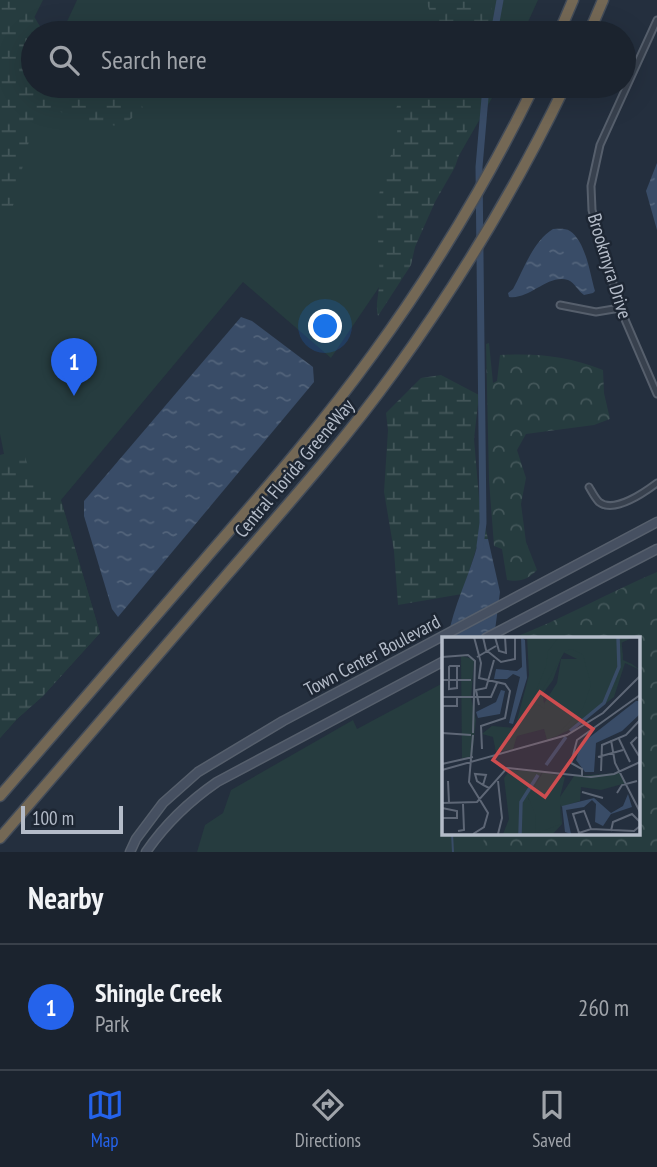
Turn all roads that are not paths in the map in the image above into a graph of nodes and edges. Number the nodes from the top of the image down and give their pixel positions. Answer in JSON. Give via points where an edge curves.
{"nodes":[{"id":1,"x":573,"y":0,"type":"edge"},
{"id":2,"x":603,"y":0,"type":"edge"},
{"id":3,"x":657,"y":20,"type":"edge"},
{"id":4,"x":564,"y":21,"type":"edge"},
{"id":5,"x":594,"y":21,"type":"edge"},
{"id":6,"x":636,"y":66,"type":"edge"},
{"id":7,"x":528,"y":98,"type":"edge"},
{"id":8,"x":559,"y":98,"type":"edge"},
{"id":9,"x":621,"y":98,"type":"edge"},
{"id":10,"x":560,"y":305,"type":"dead end"},
{"id":11,"x":620,"y":308,"type":"junction"},
{"id":12,"x":657,"y":394,"type":"edge"},
{"id":13,"x":657,"y":483,"type":"edge"},
{"id":14,"x":589,"y":487,"type":"dead end"},
{"id":15,"x":657,"y":522,"type":"edge"},
{"id":16,"x":657,"y":549,"type":"edge"},
{"id":17,"x":489,"y":637,"type":"edge"},
{"id":18,"x":442,"y":662,"type":"edge"},
{"id":19,"x":0,"y":796,"type":"edge"},
{"id":20,"x":0,"y":838,"type":"edge"},
{"id":21,"x":130,"y":852,"type":"edge"},
{"id":22,"x":146,"y":852,"type":"edge"}],
"edges":[{"from":1,"to":4,"type":"highway"},
{"from":2,"to":5,"type":"highway"},
{"from":3,"to":6,"type":"street","name":"Brookmyra Drive"},
{"from":7,"to":19,"type":"highway","name":"Central Florida GreeneWay","via":[[495,163],[417,291],[346,391]]},
{"from":8,"to":20,"type":"highway","name":"Central Florida GreeneWay","via":[[494,220],[433,316],[345,437]]},
{"from":9,"to":11,"type":"street","name":"Brookmyra Drive","via":[[600,145],[591,186],[592,210]]},
{"from":10,"to":11,"type":"street","via":[[596,312]]},
{"from":11,"to":12,"type":"street","name":"Brookmyra Drive"},
{"from":13,"to":14,"type":"street","via":[[607,506]]},
{"from":15,"to":21,"type":"street","name":"Town Center Boulevard","via":[[283,721],[198,772],[163,803]]},
{"from":16,"to":17,"type":"street"},
{"from":18,"to":22,"type":"street","name":"Town Center Boulevard","via":[[217,782],[191,800]]}]}
